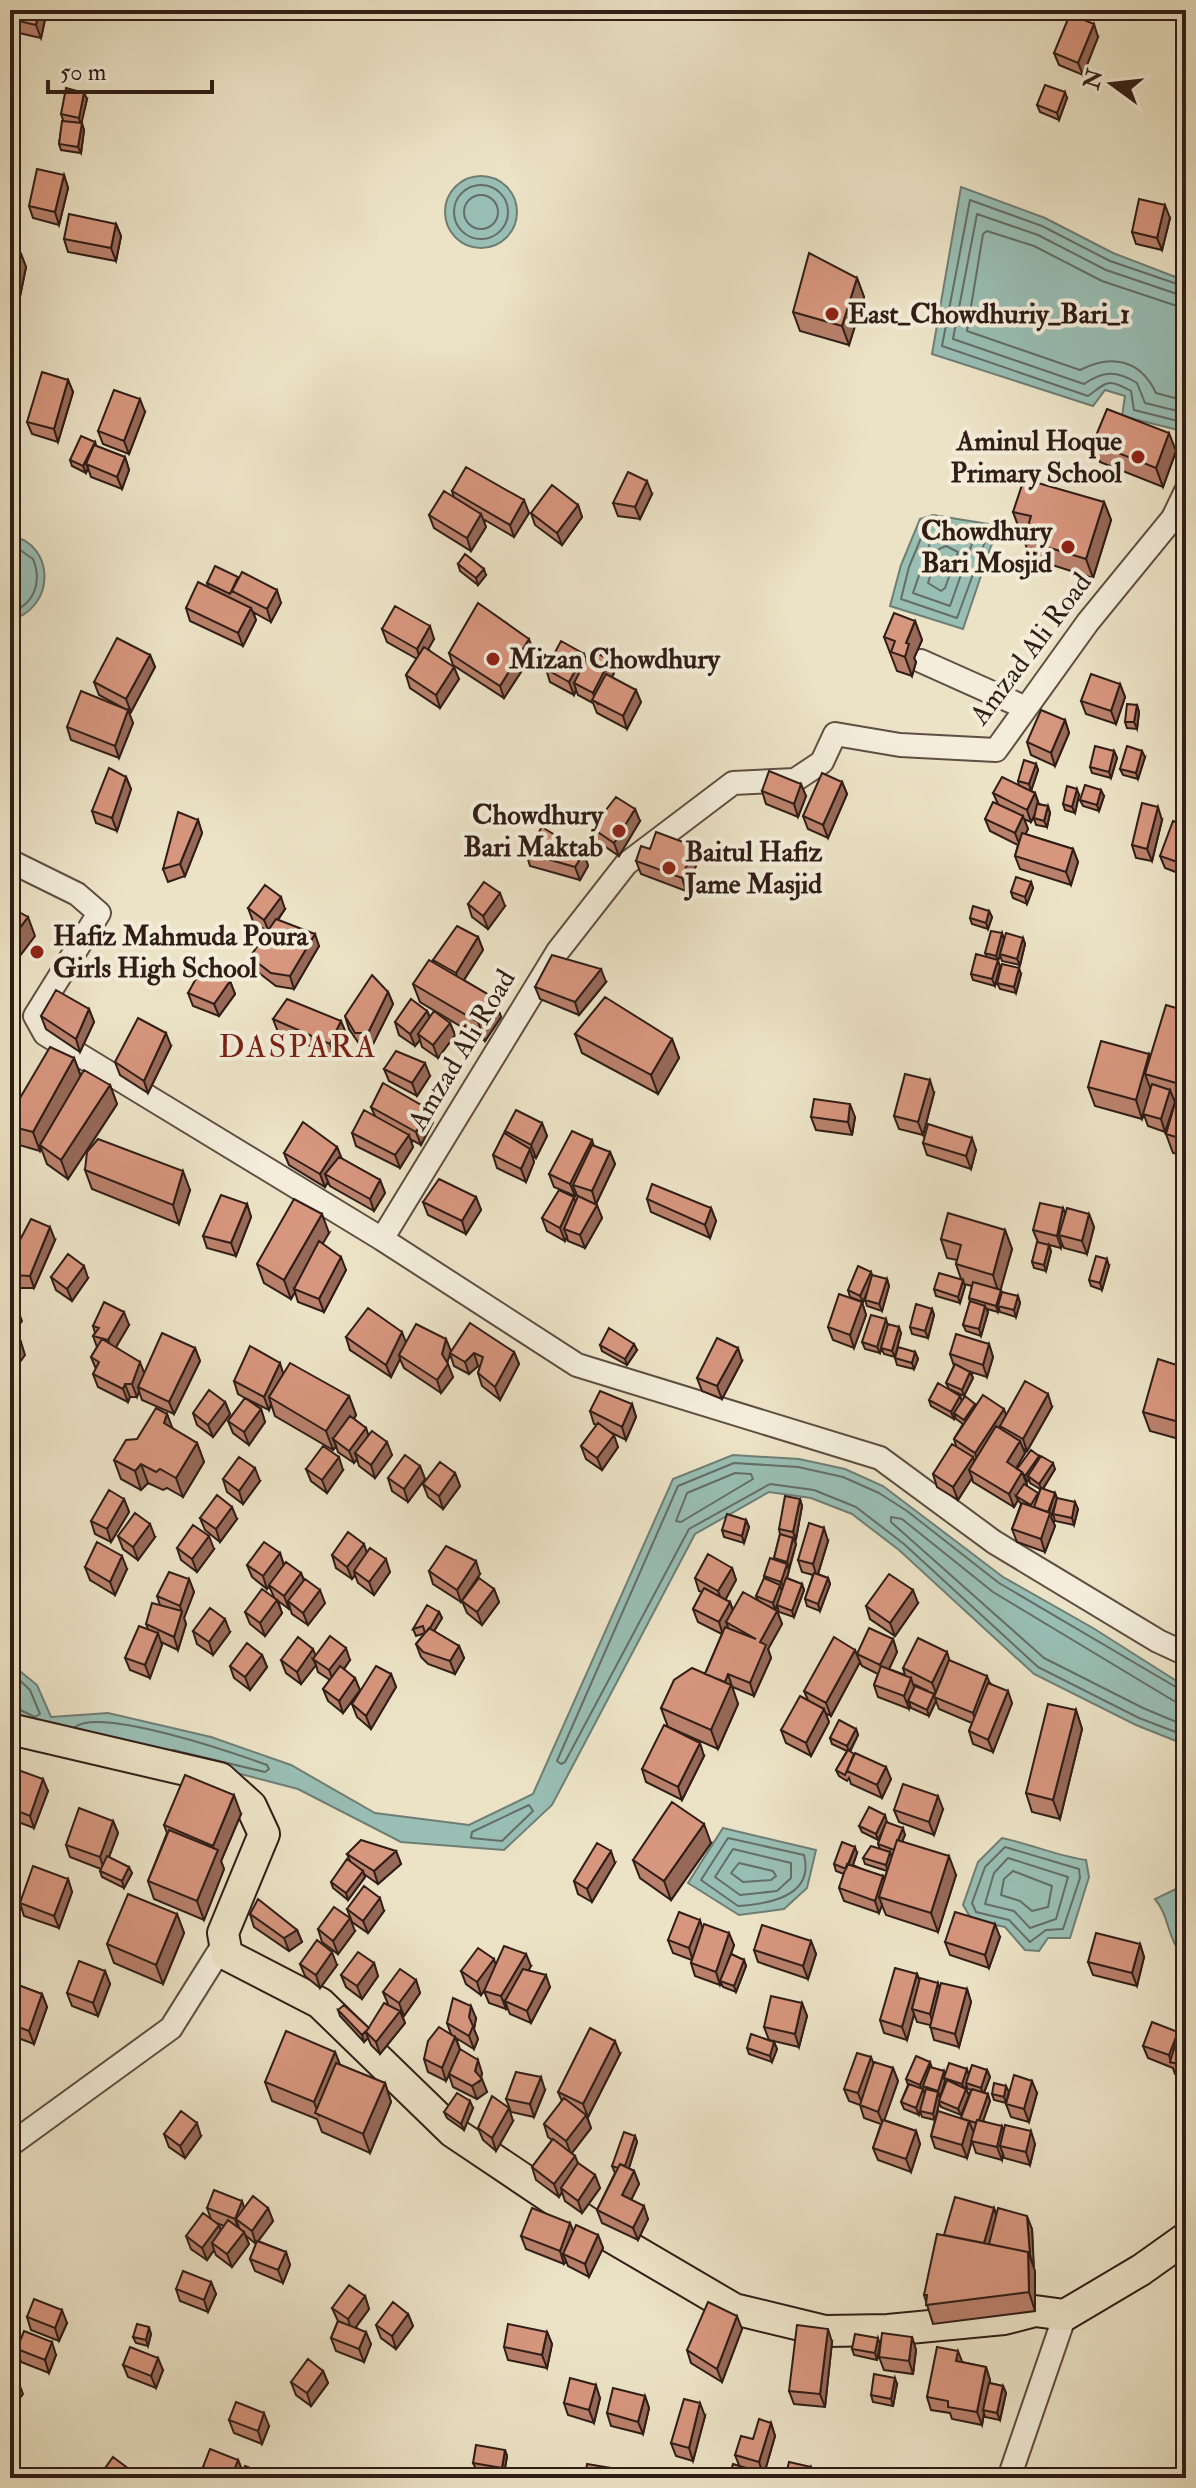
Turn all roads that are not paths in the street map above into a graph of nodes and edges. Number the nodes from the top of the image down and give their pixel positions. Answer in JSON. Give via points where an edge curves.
{"nodes":[{"id":1,"x":1186,"y":491,"type":"edge"},
{"id":2,"x":921,"y":661,"type":"dead end"},
{"id":3,"x":1026,"y":708,"type":"junction"},
{"id":4,"x":10,"y":861,"type":"edge"},
{"id":5,"x":382,"y":1239,"type":"junction"},
{"id":6,"x":1186,"y":1654,"type":"edge"},
{"id":7,"x":10,"y":1729,"type":"edge"},
{"id":8,"x":223,"y":1945,"type":"junction"},
{"id":9,"x":10,"y":2145,"type":"edge"},
{"id":10,"x":1186,"y":2238,"type":"edge"},
{"id":11,"x":1065,"y":2315,"type":"junction"},
{"id":12,"x":1009,"y":2478,"type":"edge"}],
"edges":[{"from":1,"to":3,"type":"street","name":"Amzad Ali Road","via":[[1173,518]]},
{"from":2,"to":3,"type":"street"},
{"from":3,"to":5,"type":"street","name":"Amzad Ali Road","via":[[996,750],[900,745],[835,734],[822,762],[795,780],[733,783],[626,864],[558,951]]},
{"from":4,"to":5,"type":"street","via":[[77,894],[99,913],[35,1016],[45,1034]]},
{"from":5,"to":6,"type":"street","via":[[577,1365],[880,1458],[994,1542]]},
{"from":7,"to":8,"type":"main road","via":[[220,1778],[251,1806],[264,1834],[223,1933]]},
{"from":8,"to":9,"type":"street","via":[[171,2028]]},
{"from":8,"to":11,"type":"main road","via":[[234,1961],[320,2003],[453,2132],[596,2228],[734,2309],[825,2331],[1004,2319],[1035,2311]]},
{"from":10,"to":11,"type":"main road"},
{"from":11,"to":12,"type":"street"}]}
